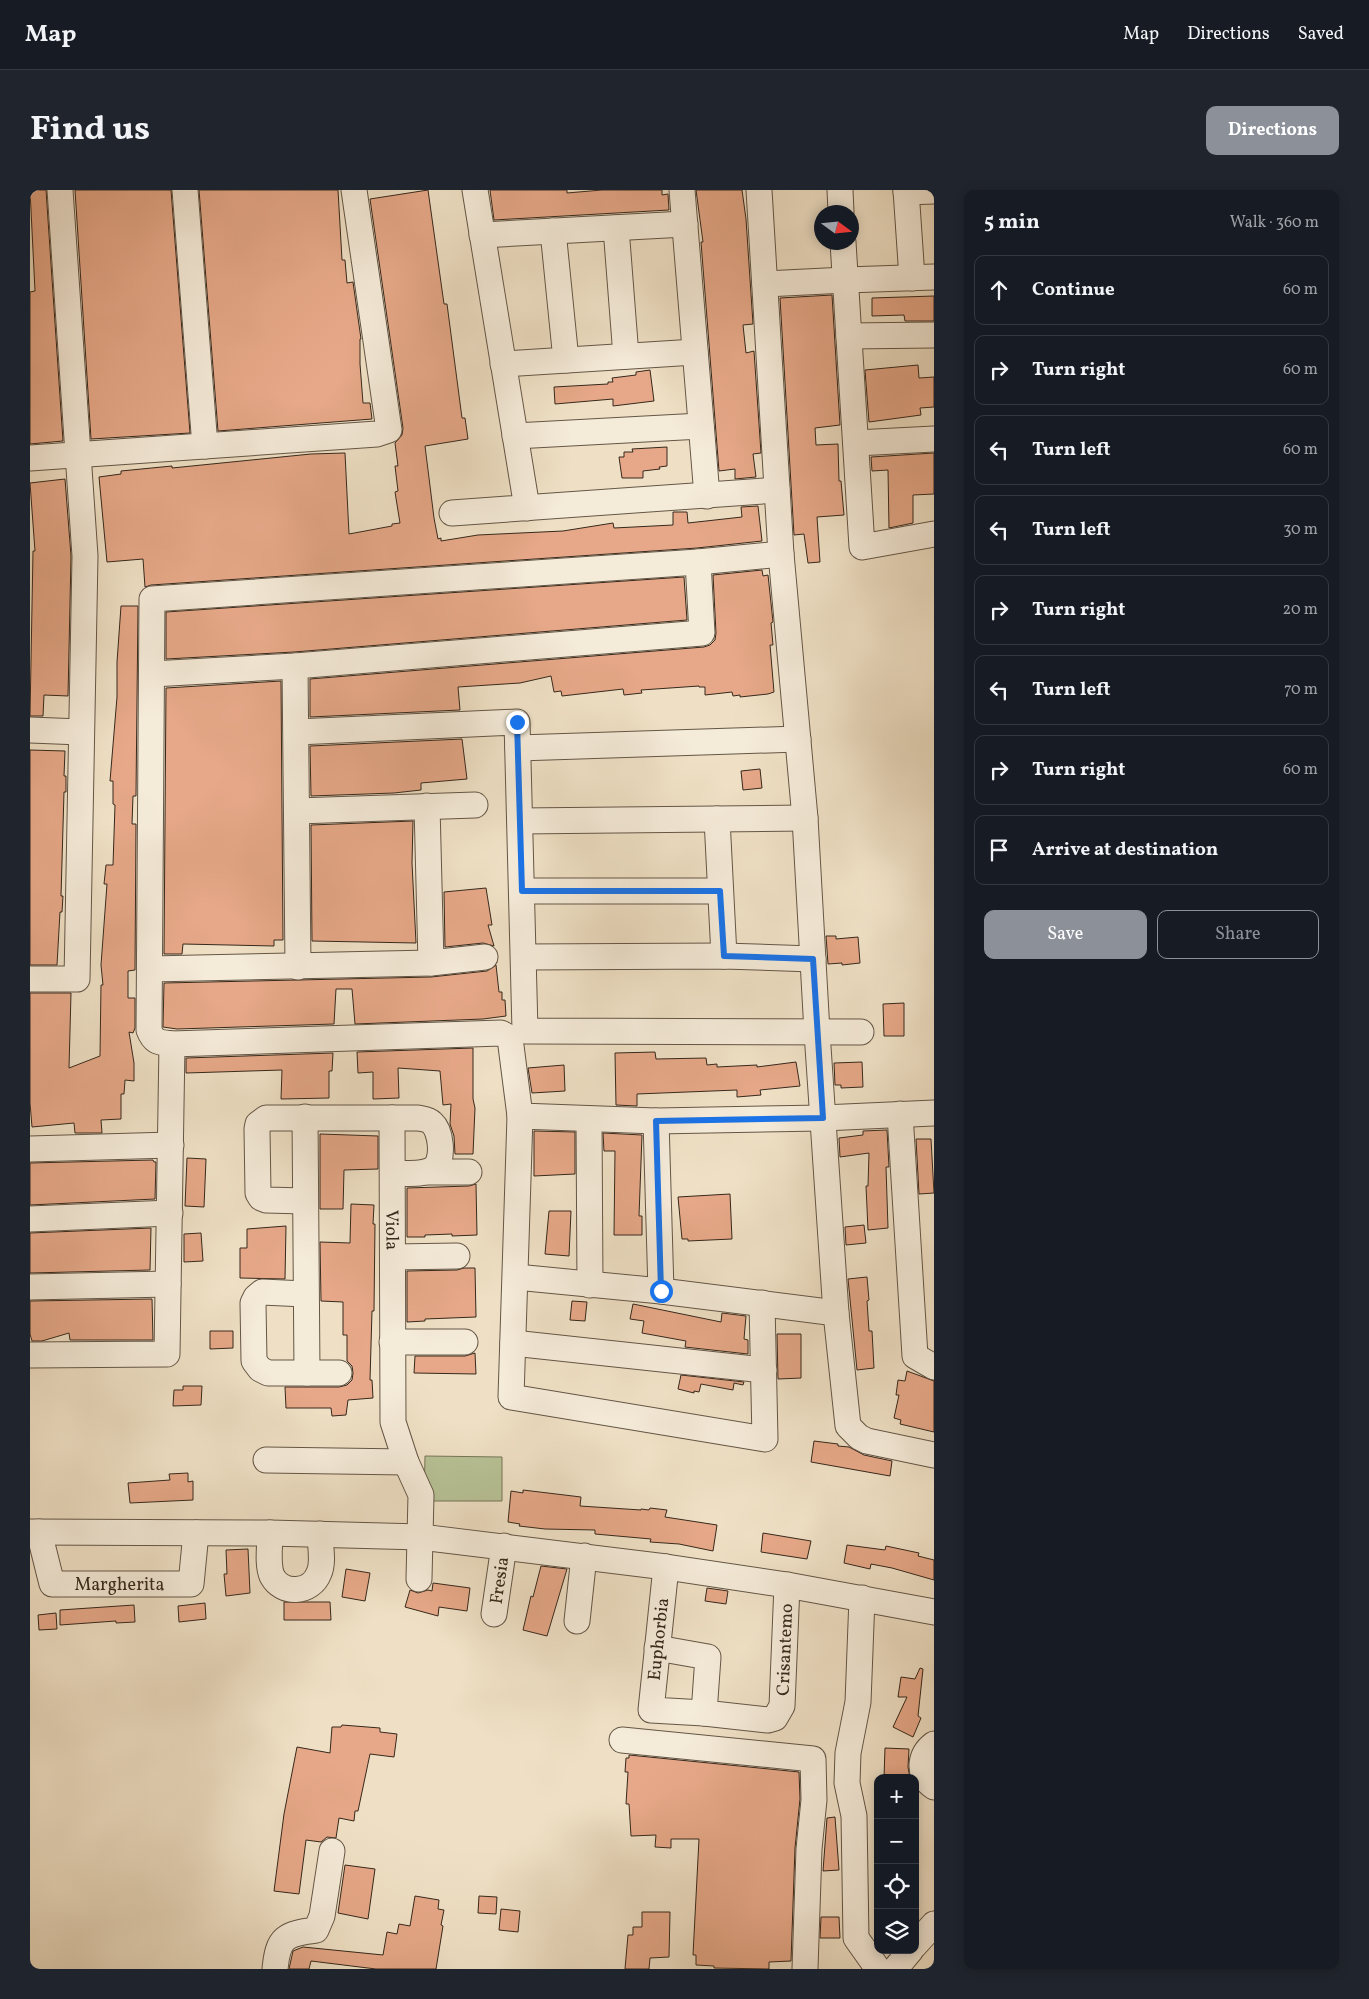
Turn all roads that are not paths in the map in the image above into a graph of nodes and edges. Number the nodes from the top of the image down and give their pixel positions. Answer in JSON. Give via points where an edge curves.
{"nodes":[{"id":1,"x":60,"y":190,"type":"edge"},
{"id":2,"x":185,"y":190,"type":"edge"},
{"id":3,"x":354,"y":190,"type":"edge"},
{"id":4,"x":475,"y":190,"type":"edge"},
{"id":5,"x":682,"y":190,"type":"edge"},
{"id":6,"x":759,"y":190,"type":"edge"},
{"id":7,"x":840,"y":190,"type":"edge"},
{"id":8,"x":906,"y":191,"type":"edge"},
{"id":9,"x":934,"y":191,"type":"edge"},
{"id":10,"x":841,"y":205,"type":"edge"},
{"id":11,"x":685,"y":224,"type":"junction"},
{"id":12,"x":616,"y":228,"type":"junction"},
{"id":13,"x":553,"y":231,"type":"junction"},
{"id":14,"x":482,"y":235,"type":"junction"},
{"id":15,"x":844,"y":250,"type":"edge"},
{"id":16,"x":923,"y":278,"type":"edge"},
{"id":17,"x":846,"y":280,"type":"junction"},
{"id":18,"x":765,"y":284,"type":"junction"},
{"id":19,"x":934,"y":335,"type":"edge"},
{"id":20,"x":849,"y":336,"type":"junction"},
{"id":21,"x":695,"y":352,"type":"junction"},
{"id":22,"x":626,"y":356,"type":"junction"},
{"id":23,"x":566,"y":360,"type":"junction"},
{"id":24,"x":503,"y":364,"type":"junction"},
{"id":25,"x":701,"y":426,"type":"junction"},
{"id":26,"x":515,"y":436,"type":"junction"},
{"id":27,"x":934,"y":439,"type":"edge"},
{"id":28,"x":856,"y":443,"type":"junction"},
{"id":29,"x":205,"y":446,"type":"junction"},
{"id":30,"x":78,"y":455,"type":"junction"},
{"id":31,"x":30,"y":458,"type":"edge"},
{"id":32,"x":778,"y":490,"type":"junction"},
{"id":33,"x":707,"y":496,"type":"junction"},
{"id":34,"x":527,"y":508,"type":"junction"},
{"id":35,"x":452,"y":513,"type":"dead end"},
{"id":36,"x":934,"y":534,"type":"edge"},
{"id":37,"x":781,"y":554,"type":"junction"},
{"id":38,"x":698,"y":562,"type":"junction"},
{"id":39,"x":295,"y":666,"type":"junction"},
{"id":40,"x":152,"y":674,"type":"junction"},
{"id":41,"x":30,"y":730,"type":"edge"},
{"id":42,"x":82,"y":732,"type":"junction"},
{"id":43,"x":297,"y":732,"type":"junction"},
{"id":44,"x":798,"y":740,"type":"junction"},
{"id":45,"x":518,"y":748,"type":"junction"},
{"id":46,"x":474,"y":805,"type":"dead end"},
{"id":47,"x":427,"y":806,"type":"junction"},
{"id":48,"x":297,"y":812,"type":"junction"},
{"id":49,"x":805,"y":818,"type":"junction"},
{"id":50,"x":717,"y":819,"type":"junction"},
{"id":51,"x":520,"y":821,"type":"junction"},
{"id":52,"x":522,"y":891,"type":"junction"},
{"id":53,"x":720,"y":891,"type":"junction"},
{"id":54,"x":724,"y":956,"type":"junction"},
{"id":55,"x":524,"y":957,"type":"junction"},
{"id":56,"x":485,"y":958,"type":"dead end"},
{"id":57,"x":813,"y":959,"type":"junction"},
{"id":58,"x":431,"y":963,"type":"junction"},
{"id":59,"x":298,"y":967,"type":"junction"},
{"id":60,"x":150,"y":969,"type":"junction"},
{"id":61,"x":30,"y":979,"type":"edge"},
{"id":62,"x":817,"y":1032,"type":"junction"},
{"id":63,"x":861,"y":1032,"type":"dead end"},
{"id":64,"x":172,"y":1044,"type":"junction"},
{"id":65,"x":934,"y":1113,"type":"edge"},
{"id":66,"x":900,"y":1114,"type":"junction"},
{"id":67,"x":520,"y":1116,"type":"junction"},
{"id":68,"x":305,"y":1117,"type":"junction"},
{"id":69,"x":392,"y":1118,"type":"junction"},
{"id":70,"x":823,"y":1118,"type":"junction"},
{"id":71,"x":589,"y":1119,"type":"junction"},
{"id":72,"x":656,"y":1121,"type":"junction"},
{"id":73,"x":171,"y":1145,"type":"junction"},
{"id":74,"x":30,"y":1149,"type":"edge"},
{"id":75,"x":425,"y":1172,"type":"junction"},
{"id":76,"x":469,"y":1172,"type":"dead end"},
{"id":77,"x":393,"y":1173,"type":"junction"},
{"id":78,"x":305,"y":1201,"type":"junction"},
{"id":79,"x":170,"y":1213,"type":"junction"},
{"id":80,"x":30,"y":1219,"type":"edge"},
{"id":81,"x":457,"y":1256,"type":"dead end"},
{"id":82,"x":393,"y":1257,"type":"junction"},
{"id":83,"x":516,"y":1277,"type":"junction"},
{"id":84,"x":168,"y":1284,"type":"junction"},
{"id":85,"x":590,"y":1285,"type":"junction"},
{"id":86,"x":30,"y":1287,"type":"edge"},
{"id":87,"x":661,"y":1291,"type":"junction"},
{"id":88,"x":305,"y":1294,"type":"junction"},
{"id":89,"x":762,"y":1303,"type":"junction"},
{"id":90,"x":836,"y":1313,"type":"junction"},
{"id":91,"x":392,"y":1342,"type":"junction"},
{"id":92,"x":465,"y":1342,"type":"dead end"},
{"id":93,"x":513,"y":1343,"type":"junction"},
{"id":94,"x":30,"y":1355,"type":"edge"},
{"id":95,"x":934,"y":1367,"type":"edge"},
{"id":96,"x":764,"y":1370,"type":"junction"},
{"id":97,"x":339,"y":1372,"type":"dead end"},
{"id":98,"x":307,"y":1373,"type":"junction"},
{"id":99,"x":934,"y":1455,"type":"edge"},
{"id":100,"x":266,"y":1460,"type":"dead end"},
{"id":101,"x":406,"y":1462,"type":"junction"},
{"id":102,"x":34,"y":1532,"type":"edge"},
{"id":103,"x":196,"y":1533,"type":"junction"},
{"id":104,"x":270,"y":1533,"type":"junction"},
{"id":105,"x":320,"y":1534,"type":"junction"},
{"id":106,"x":421,"y":1537,"type":"junction"},
{"id":107,"x":504,"y":1546,"type":"junction"},
{"id":108,"x":584,"y":1556,"type":"junction"},
{"id":109,"x":666,"y":1568,"type":"junction"},
{"id":110,"x":420,"y":1579,"type":"dead end"},
{"id":111,"x":787,"y":1585,"type":"junction"},
{"id":112,"x":862,"y":1598,"type":"junction"},
{"id":113,"x":934,"y":1612,"type":"edge"},
{"id":114,"x":494,"y":1614,"type":"dead end"},
{"id":115,"x":577,"y":1621,"type":"dead end"},
{"id":116,"x":656,"y":1648,"type":"junction"},
{"id":117,"x":704,"y":1713,"type":"junction"},
{"id":118,"x":622,"y":1740,"type":"dead end"},
{"id":119,"x":934,"y":1744,"type":"edge"},
{"id":120,"x":934,"y":1787,"type":"edge"},
{"id":121,"x":332,"y":1851,"type":"dead end"},
{"id":122,"x":934,"y":1924,"type":"edge"},
{"id":123,"x":919,"y":1941,"type":"edge"},
{"id":124,"x":908,"y":1954,"type":"edge"},
{"id":125,"x":275,"y":1969,"type":"edge"},
{"id":126,"x":805,"y":1969,"type":"edge"},
{"id":127,"x":878,"y":1969,"type":"edge"},
{"id":128,"x":895,"y":1969,"type":"edge"}],
"edges":[{"from":1,"to":30,"type":"street"},
{"from":2,"to":29,"type":"street"},
{"from":3,"to":29,"type":"street","via":[[389,430],[378,434]]},
{"from":4,"to":14,"type":"street"},
{"from":5,"to":11,"type":"street"},
{"from":6,"to":18,"type":"street"},
{"from":7,"to":10,"type":"street"},
{"from":8,"to":9,"type":"street"},
{"from":8,"to":16,"type":"street"},
{"from":11,"to":12,"type":"street"},
{"from":11,"to":21,"type":"street"},
{"from":12,"to":13,"type":"street"},
{"from":12,"to":22,"type":"street"},
{"from":13,"to":14,"type":"street"},
{"from":13,"to":23,"type":"street"},
{"from":14,"to":24,"type":"street"},
{"from":15,"to":17,"type":"street"},
{"from":16,"to":17,"type":"street"},
{"from":17,"to":18,"type":"street"},
{"from":17,"to":20,"type":"street"},
{"from":18,"to":32,"type":"street"},
{"from":19,"to":20,"type":"street"},
{"from":20,"to":28,"type":"street"},
{"from":21,"to":22,"type":"street"},
{"from":21,"to":25,"type":"street"},
{"from":22,"to":23,"type":"street"},
{"from":23,"to":24,"type":"street"},
{"from":24,"to":26,"type":"street"},
{"from":25,"to":26,"type":"street"},
{"from":25,"to":33,"type":"street"},
{"from":26,"to":34,"type":"street"},
{"from":27,"to":28,"type":"street"},
{"from":28,"to":36,"type":"street","via":[[862,547]]},
{"from":29,"to":30,"type":"street"},
{"from":30,"to":31,"type":"street"},
{"from":30,"to":42,"type":"street","via":[[85,556]]},
{"from":32,"to":33,"type":"street"},
{"from":32,"to":37,"type":"street"},
{"from":33,"to":34,"type":"street"},
{"from":34,"to":35,"type":"street"},
{"from":37,"to":38,"type":"street"},
{"from":37,"to":44,"type":"street"},
{"from":38,"to":39,"type":"street","via":[[702,633]]},
{"from":38,"to":40,"type":"street","via":[[152,599]]},
{"from":39,"to":40,"type":"street"},
{"from":39,"to":43,"type":"street"},
{"from":40,"to":60,"type":"street"},
{"from":41,"to":42,"type":"street"},
{"from":42,"to":61,"type":"street","via":[[77,979]]},
{"from":43,"to":45,"type":"street","via":[[517,722]]},
{"from":43,"to":48,"type":"street"},
{"from":44,"to":45,"type":"street"},
{"from":44,"to":49,"type":"street"},
{"from":45,"to":51,"type":"street"},
{"from":46,"to":47,"type":"street"},
{"from":47,"to":48,"type":"street"},
{"from":47,"to":58,"type":"street"},
{"from":48,"to":59,"type":"street"},
{"from":49,"to":50,"type":"street"},
{"from":49,"to":57,"type":"street"},
{"from":50,"to":51,"type":"street"},
{"from":50,"to":53,"type":"street"},
{"from":51,"to":52,"type":"street"},
{"from":52,"to":53,"type":"street"},
{"from":52,"to":55,"type":"street"},
{"from":53,"to":54,"type":"street"},
{"from":54,"to":55,"type":"street"},
{"from":54,"to":57,"type":"street"},
{"from":55,"to":62,"type":"street","via":[[525,1031]]},
{"from":56,"to":58,"type":"street"},
{"from":57,"to":62,"type":"street"},
{"from":58,"to":59,"type":"street"},
{"from":59,"to":60,"type":"street"},
{"from":60,"to":64,"type":"street","via":[[149,1030],[152,1038]]},
{"from":62,"to":63,"type":"street"},
{"from":62,"to":70,"type":"street"},
{"from":64,"to":67,"type":"street","via":[[500,1033],[510,1038]]},
{"from":64,"to":73,"type":"street"},
{"from":65,"to":66,"type":"street"},
{"from":66,"to":70,"type":"street"},
{"from":66,"to":95,"type":"street","via":[[915,1356]]},
{"from":67,"to":71,"type":"street"},
{"from":67,"to":83,"type":"street"},
{"from":68,"to":69,"type":"street"},
{"from":68,"to":78,"type":"street"},
{"from":68,"to":78,"type":"street","via":[[266,1118],[257,1129],[258,1193],[261,1198]]},
{"from":69,"to":75,"type":"street","via":[[418,1118],[434,1124],[438,1132],[439,1160],[434,1168]]},
{"from":69,"to":77,"type":"street","name":"Viola"},
{"from":70,"to":72,"type":"street"},
{"from":70,"to":90,"type":"street"},
{"from":71,"to":72,"type":"street"},
{"from":71,"to":85,"type":"street"},
{"from":72,"to":87,"type":"street"},
{"from":73,"to":74,"type":"street"},
{"from":73,"to":79,"type":"street"},
{"from":75,"to":76,"type":"street"},
{"from":75,"to":77,"type":"street"},
{"from":77,"to":82,"type":"street","name":"Viola"},
{"from":78,"to":88,"type":"street"},
{"from":79,"to":80,"type":"street"},
{"from":79,"to":84,"type":"street"},
{"from":81,"to":82,"type":"street"},
{"from":82,"to":91,"type":"street","name":"Viola"},
{"from":83,"to":85,"type":"street"},
{"from":83,"to":93,"type":"street"},
{"from":84,"to":86,"type":"street"},
{"from":84,"to":94,"type":"street","via":[[167,1354]]},
{"from":85,"to":87,"type":"street"},
{"from":87,"to":89,"type":"street"},
{"from":88,"to":98,"type":"street"},
{"from":88,"to":98,"type":"street","via":[[262,1292],[256,1297],[253,1303],[254,1361],[268,1373]]},
{"from":89,"to":90,"type":"street"},
{"from":89,"to":96,"type":"street"},
{"from":90,"to":99,"type":"street","via":[[848,1426],[867,1441]]},
{"from":91,"to":92,"type":"street"},
{"from":91,"to":101,"type":"street","name":"Viola","via":[[393,1422]]},
{"from":93,"to":96,"type":"street"},
{"from":93,"to":96,"type":"street","via":[[511,1397],[765,1439]]},
{"from":97,"to":98,"type":"street"},
{"from":100,"to":101,"type":"street"},
{"from":101,"to":106,"type":"street","name":"Viola","via":[[420,1495]]},
{"from":102,"to":103,"type":"street"},
{"from":102,"to":103,"type":"street","name":"Margherita","via":[[52,1584],[191,1584]]},
{"from":103,"to":104,"type":"street"},
{"from":104,"to":105,"type":"street"},
{"from":104,"to":105,"type":"street","via":[[272,1576],[284,1588],[293,1590],[309,1586],[320,1573]]},
{"from":105,"to":106,"type":"street"},
{"from":106,"to":107,"type":"street"},
{"from":106,"to":110,"type":"street","name":"Viola"},
{"from":107,"to":108,"type":"street"},
{"from":107,"to":114,"type":"street","name":"Fresia"},
{"from":108,"to":109,"type":"street"},
{"from":108,"to":115,"type":"street"},
{"from":109,"to":111,"type":"street"},
{"from":109,"to":116,"type":"street","name":"Euphorbia"},
{"from":111,"to":112,"type":"street"},
{"from":111,"to":117,"type":"street","name":"Crisantemo","via":[[780,1713],[768,1720]]},
{"from":112,"to":113,"type":"street"},
{"from":112,"to":127,"type":"street","via":[[858,1702],[848,1753],[847,1783],[854,1816],[856,1938]]},
{"from":116,"to":117,"type":"street","via":[[708,1657]]},
{"from":116,"to":117,"type":"street","name":"Euphorbia","via":[[651,1710]]},
{"from":118,"to":126,"type":"street","via":[[813,1759],[814,1800]]},
{"from":119,"to":120,"type":"street","via":[[927,1750],[921,1764],[926,1780]]},
{"from":121,"to":125,"type":"street","via":[[319,1926],[316,1930],[284,1938]]},
{"from":122,"to":123,"type":"street"},
{"from":124,"to":128,"type":"street"}]}
